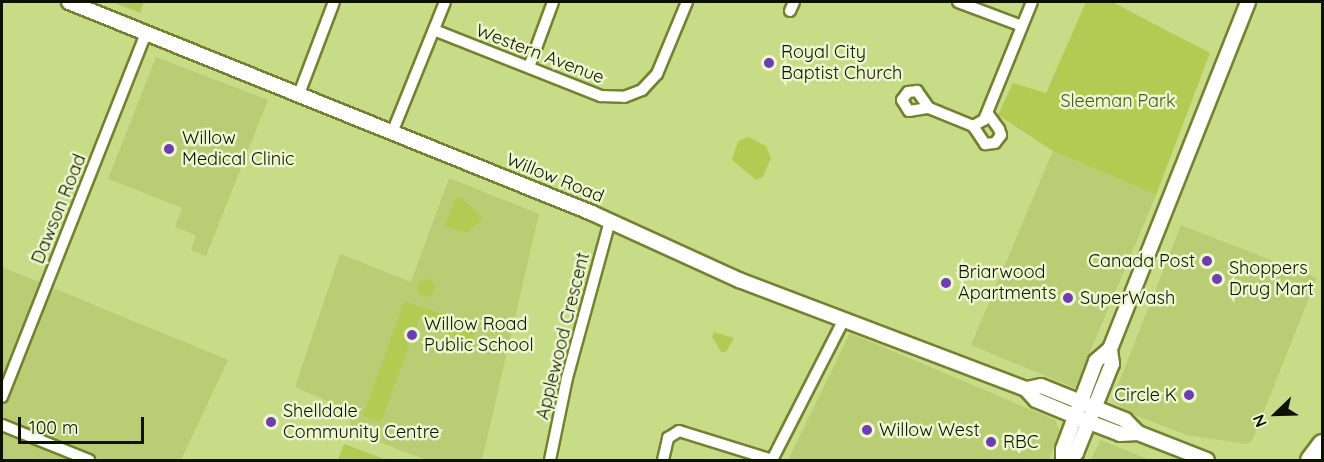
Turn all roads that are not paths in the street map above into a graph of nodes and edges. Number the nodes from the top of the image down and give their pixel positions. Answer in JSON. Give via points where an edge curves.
{"nodes":[{"id":1,"x":73,"y":2,"type":"edge"},
{"id":2,"x":334,"y":2,"type":"edge"},
{"id":3,"x":445,"y":2,"type":"edge"},
{"id":4,"x":553,"y":2,"type":"edge"},
{"id":5,"x":687,"y":2,"type":"edge"},
{"id":6,"x":958,"y":2,"type":"edge"},
{"id":7,"x":1032,"y":2,"type":"edge"},
{"id":8,"x":1248,"y":2,"type":"edge"},
{"id":9,"x":1022,"y":26,"type":"junction"},
{"id":10,"x":434,"y":30,"type":"junction"},
{"id":11,"x":146,"y":33,"type":"junction"},
{"id":12,"x":528,"y":68,"type":"junction"},
{"id":13,"x":299,"y":94,"type":"junction"},
{"id":14,"x":929,"y":108,"type":"dead end"},
{"id":15,"x":988,"y":114,"type":"junction"},
{"id":16,"x":973,"y":126,"type":"junction"},
{"id":17,"x":392,"y":133,"type":"junction"},
{"id":18,"x":610,"y":220,"type":"junction"},
{"id":19,"x":844,"y":319,"type":"junction"},
{"id":20,"x":1110,"y":349,"type":"junction"},
{"id":21,"x":1026,"y":389,"type":"junction"},
{"id":22,"x":2,"y":397,"type":"edge"},
{"id":23,"x":1080,"y":402,"type":"junction"},
{"id":24,"x":1094,"y":408,"type":"junction"},
{"id":25,"x":1075,"y":416,"type":"junction"},
{"id":26,"x":1089,"y":422,"type":"junction"},
{"id":27,"x":2,"y":425,"type":"edge"},
{"id":28,"x":1138,"y":433,"type":"junction"},
{"id":29,"x":1323,"y":444,"type":"edge"},
{"id":30,"x":89,"y":460,"type":"edge"},
{"id":31,"x":550,"y":460,"type":"edge"},
{"id":32,"x":663,"y":460,"type":"edge"},
{"id":33,"x":772,"y":460,"type":"edge"},
{"id":34,"x":1063,"y":460,"type":"edge"},
{"id":35,"x":1069,"y":460,"type":"edge"},
{"id":36,"x":1207,"y":460,"type":"edge"},
{"id":37,"x":1310,"y":460,"type":"edge"}],
"edges":[{"from":1,"to":11,"type":"main road","name":"Willow Road"},
{"from":2,"to":13,"type":"street"},
{"from":3,"to":10,"type":"street"},
{"from":4,"to":12,"type":"street"},
{"from":5,"to":12,"type":"street","name":"Western Avenue","via":[[657,74],[632,95],[601,96]]},
{"from":6,"to":9,"type":"street"},
{"from":7,"to":9,"type":"street"},
{"from":8,"to":20,"type":"main road"},
{"from":9,"to":15,"type":"street"},
{"from":10,"to":12,"type":"street","name":"Western Avenue"},
{"from":10,"to":17,"type":"street"},
{"from":11,"to":13,"type":"main road","name":"Willow Road"},
{"from":11,"to":22,"type":"street","name":"Dawson Road"},
{"from":13,"to":17,"type":"main road","name":"Willow Road"},
{"from":14,"to":16,"type":"street"},
{"from":15,"to":16,"type":"street"},
{"from":15,"to":16,"type":"street","via":[[1001,135],[995,143],[985,144]]},
{"from":17,"to":18,"type":"main road","name":"Willow Road"},
{"from":18,"to":19,"type":"main road","name":"Willow Road","via":[[690,260]]},
{"from":18,"to":31,"type":"street","name":"Applewood Crescent","via":[[567,378]]},
{"from":19,"to":21,"type":"main road","name":"Willow Road"},
{"from":19,"to":33,"type":"street"},
{"from":20,"to":23,"type":"main road","via":[[1096,361]]},
{"from":20,"to":24,"type":"main road","via":[[1112,364]]},
{"from":21,"to":23,"type":"main road","name":"Willow Road","via":[[1041,386]]},
{"from":21,"to":25,"type":"main road","name":"Willow Road","via":[[1036,400]]},
{"from":23,"to":24,"type":"main road","name":"Willow Road"},
{"from":23,"to":25,"type":"main road"},
{"from":24,"to":26,"type":"main road"},
{"from":24,"to":28,"type":"main road","name":"Willow Road","via":[[1125,420]]},
{"from":25,"to":26,"type":"main road","name":"Willow Road"},
{"from":25,"to":34,"type":"main road","via":[[1062,449]]},
{"from":26,"to":28,"type":"main road","name":"Willow Road","via":[[1120,434]]},
{"from":26,"to":35,"type":"main road"},
{"from":27,"to":30,"type":"street"},
{"from":28,"to":36,"type":"main road","name":"Willow Road"},
{"from":29,"to":37,"type":"highway"},
{"from":32,"to":33,"type":"street","via":[[668,438],[679,431]]}]}
